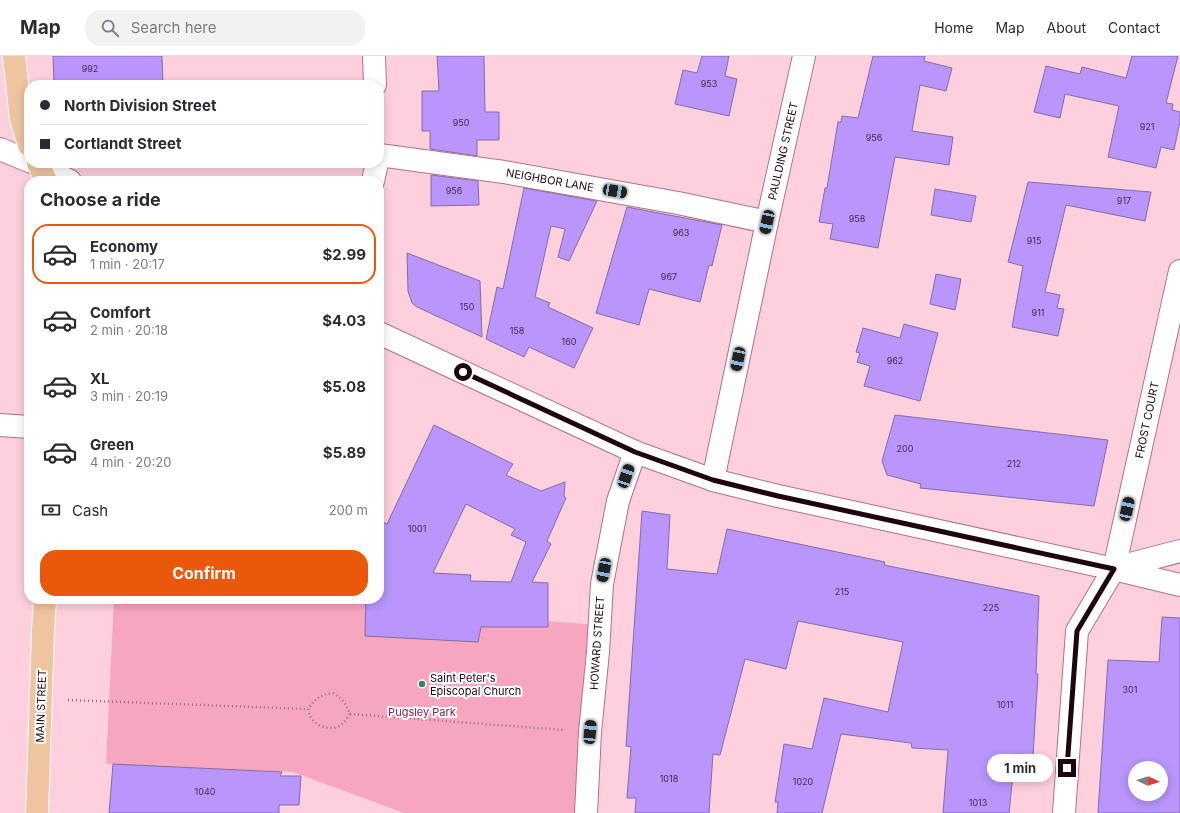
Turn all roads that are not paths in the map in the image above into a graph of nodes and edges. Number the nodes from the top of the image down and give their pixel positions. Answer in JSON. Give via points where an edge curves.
{"nodes":[{"id":1,"x":14,"y":56,"type":"edge"},
{"id":2,"x":374,"y":56,"type":"edge"},
{"id":3,"x":804,"y":56,"type":"edge"},
{"id":4,"x":375,"y":80,"type":"edge"},
{"id":5,"x":24,"y":129,"type":"edge"},
{"id":6,"x":0,"y":149,"type":"edge"},
{"id":7,"x":384,"y":157,"type":"edge"},
{"id":8,"x":24,"y":161,"type":"edge"},
{"id":9,"x":39,"y":168,"type":"edge"},
{"id":10,"x":58,"y":176,"type":"edge"},
{"id":11,"x":767,"y":222,"type":"junction"},
{"id":12,"x":1180,"y":271,"type":"edge"},
{"id":13,"x":384,"y":335,"type":"edge"},
{"id":14,"x":0,"y":425,"type":"edge"},
{"id":15,"x":24,"y":427,"type":"edge"},
{"id":16,"x":635,"y":452,"type":"junction"},
{"id":17,"x":713,"y":480,"type":"junction"},
{"id":18,"x":1180,"y":551,"type":"edge"},
{"id":19,"x":1114,"y":569,"type":"junction"},
{"id":20,"x":1180,"y":585,"type":"edge"},
{"id":21,"x":45,"y":604,"type":"edge"},
{"id":22,"x":37,"y":813,"type":"edge"},
{"id":23,"x":586,"y":813,"type":"edge"},
{"id":24,"x":1064,"y":813,"type":"edge"}],
"edges":[{"from":1,"to":5,"type":"main road"},
{"from":2,"to":4,"type":"street"},
{"from":3,"to":11,"type":"street","name":"PAULDING STREET"},
{"from":6,"to":8,"type":"street"},
{"from":7,"to":11,"type":"street","name":"NEIGHBOR LANE","via":[[504,172],[678,202]]},
{"from":9,"to":10,"type":"street"},
{"from":11,"to":17,"type":"street","name":"PAULDING STREET"},
{"from":12,"to":19,"type":"street","name":"FROST COURT"},
{"from":13,"to":16,"type":"street"},
{"from":14,"to":15,"type":"street"},
{"from":16,"to":17,"type":"street"},
{"from":16,"to":23,"type":"street","name":"HOWARD STREET","via":[[618,501],[602,584]]},
{"from":17,"to":19,"type":"street"},
{"from":18,"to":19,"type":"street"},
{"from":19,"to":20,"type":"street"},
{"from":19,"to":24,"type":"street","name":"FROST COURT","via":[[1077,631]]},
{"from":21,"to":22,"type":"main road","name":"MAIN STREET"}]}
